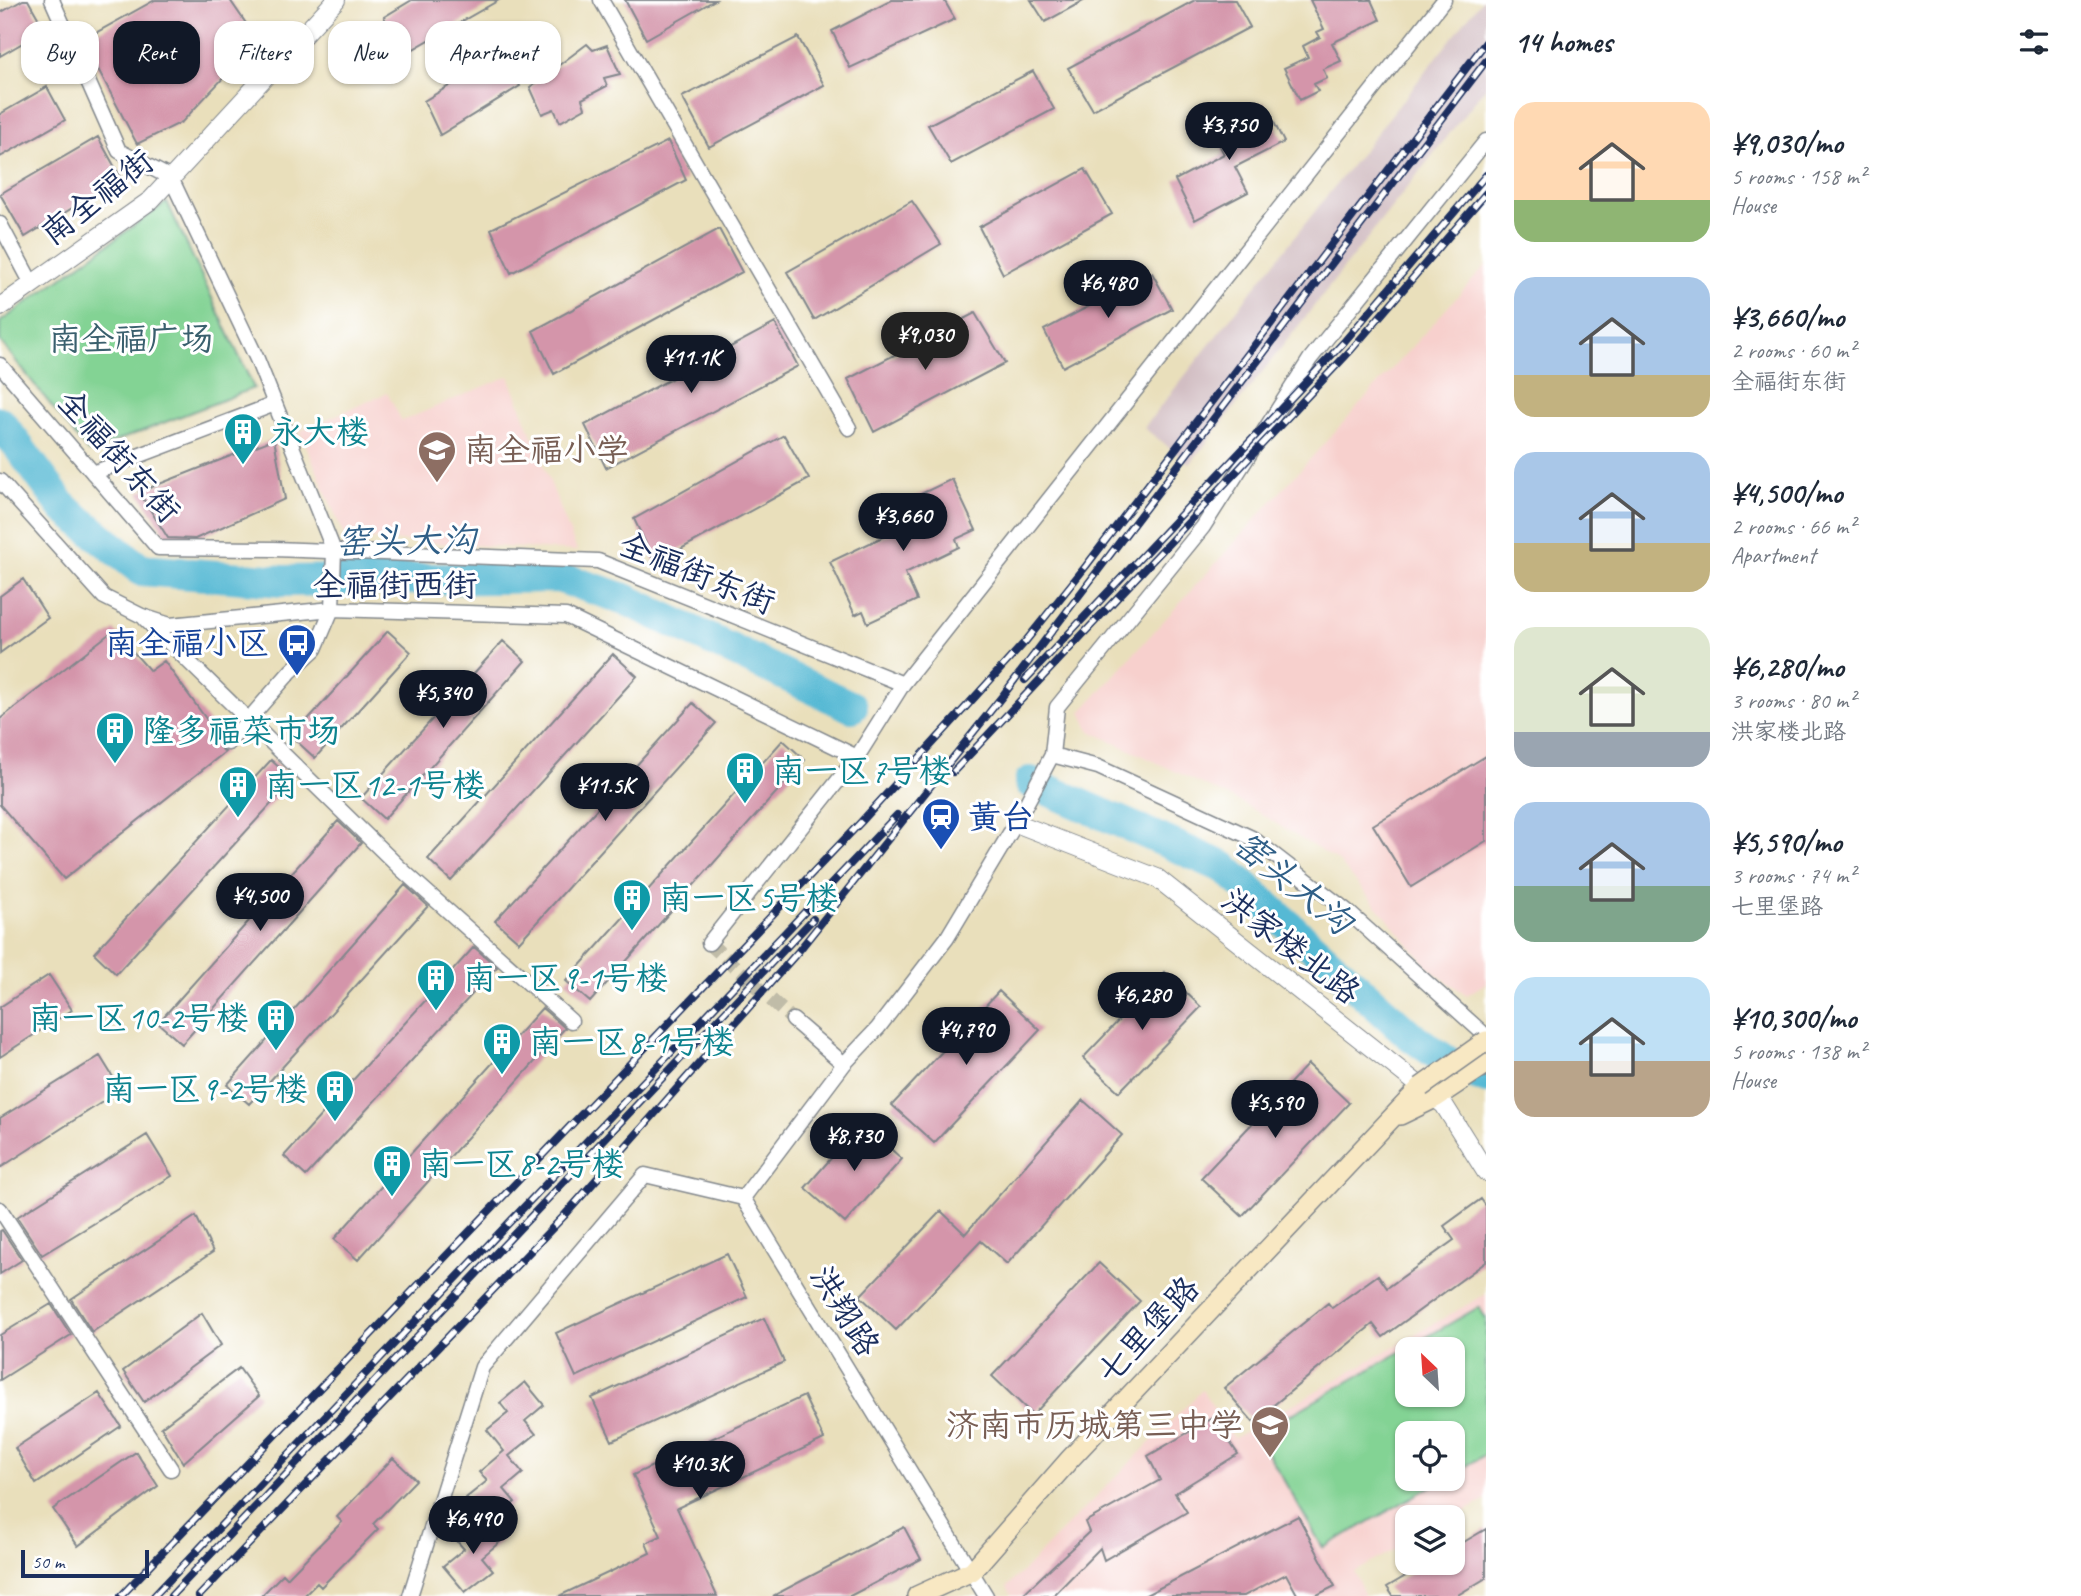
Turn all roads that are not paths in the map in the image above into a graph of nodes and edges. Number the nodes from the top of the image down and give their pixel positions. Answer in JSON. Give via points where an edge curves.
{"nodes":[{"id":1,"x":52,"y":0,"type":"edge"},
{"id":2,"x":336,"y":0,"type":"edge"},
{"id":3,"x":601,"y":0,"type":"edge"},
{"id":4,"x":1444,"y":0,"type":"edge"},
{"id":5,"x":1486,"y":141,"type":"edge"},
{"id":6,"x":171,"y":178,"type":"junction"},
{"id":7,"x":0,"y":224,"type":"edge"},
{"id":8,"x":32,"y":284,"type":"junction"},
{"id":9,"x":0,"y":307,"type":"edge"},
{"id":10,"x":0,"y":365,"type":"edge"},
{"id":11,"x":275,"y":404,"type":"junction"},
{"id":12,"x":849,"y":428,"type":"dead end"},
{"id":13,"x":93,"y":473,"type":"junction"},
{"id":14,"x":0,"y":481,"type":"edge"},
{"id":15,"x":334,"y":551,"type":"junction"},
{"id":16,"x":332,"y":609,"type":"junction"},
{"id":17,"x":142,"y":616,"type":"junction"},
{"id":18,"x":903,"y":684,"type":"junction"},
{"id":19,"x":248,"y":718,"type":"junction"},
{"id":20,"x":228,"y":743,"type":"dead end"},
{"id":21,"x":1052,"y":755,"type":"junction"},
{"id":22,"x":857,"y":757,"type":"junction"},
{"id":23,"x":1016,"y":823,"type":"junction"},
{"id":24,"x":709,"y":943,"type":"dead end"},
{"id":25,"x":793,"y":1020,"type":"tunnel mouth"},
{"id":26,"x":572,"y":1021,"type":"dead end"},
{"id":27,"x":1486,"y":1038,"type":"edge"},
{"id":28,"x":1486,"y":1064,"type":"edge"},
{"id":29,"x":844,"y":1065,"type":"junction"},
{"id":30,"x":1428,"y":1092,"type":"junction"},
{"id":31,"x":1486,"y":1172,"type":"edge"},
{"id":32,"x":743,"y":1198,"type":"junction"},
{"id":33,"x":0,"y":1209,"type":"edge"},
{"id":34,"x":172,"y":1469,"type":"dead end"},
{"id":35,"x":972,"y":1571,"type":"junction"},
{"id":36,"x":410,"y":1596,"type":"edge"},
{"id":37,"x":917,"y":1596,"type":"edge"},
{"id":38,"x":986,"y":1596,"type":"edge"}],
"edges":[{"from":1,"to":6,"type":"street","via":[[119,152]]},
{"from":2,"to":6,"type":"street","name":"南全福街"},
{"from":3,"to":12,"type":"street"},
{"from":4,"to":18,"type":"street"},
{"from":5,"to":21,"type":"street","via":[[1310,359],[1203,527],[1058,708]]},
{"from":6,"to":8,"type":"street","name":"南全福街","via":[[151,200]]},
{"from":6,"to":11,"type":"street"},
{"from":7,"to":8,"type":"street"},
{"from":8,"to":9,"type":"street","name":"南全福街"},
{"from":10,"to":13,"type":"street","name":"全福街东街"},
{"from":11,"to":13,"type":"street"},
{"from":11,"to":15,"type":"street"},
{"from":13,"to":15,"type":"street","name":"全福街东街","via":[[158,548]]},
{"from":14,"to":17,"type":"street","name":"全福街西街","via":[[104,597]]},
{"from":15,"to":16,"type":"street"},
{"from":15,"to":18,"type":"street","name":"全福街东街","via":[[598,561]]},
{"from":16,"to":17,"type":"street","name":"全福街西街","via":[[170,625]]},
{"from":16,"to":19,"type":"street","via":[[315,649]]},
{"from":16,"to":22,"type":"street","name":"全福街西街","via":[[566,616]]},
{"from":17,"to":19,"type":"street"},
{"from":18,"to":22,"type":"street"},
{"from":19,"to":20,"type":"street"},
{"from":19,"to":26,"type":"street","via":[[401,869]]},
{"from":21,"to":23,"type":"street"},
{"from":21,"to":27,"type":"street","via":[[1098,767],[1252,838],[1347,911]]},
{"from":22,"to":24,"type":"street"},
{"from":23,"to":29,"type":"street","via":[[947,938]]},
{"from":23,"to":30,"type":"street","name":"洪家楼北路","via":[[1157,878]]},
{"from":25,"to":29,"type":"street"},
{"from":27,"to":30,"type":"main road","name":"七里堡路","bridge":true},
{"from":28,"to":30,"type":"main road","name":"七里堡路"},
{"from":29,"to":32,"type":"street"},
{"from":30,"to":31,"type":"street","name":"洪家楼北路","via":[[1444,1105]]},
{"from":30,"to":35,"type":"main road","name":"七里堡路","via":[[1386,1122],[1070,1459]]},
{"from":32,"to":35,"type":"street","name":"洪翔路"},
{"from":32,"to":36,"type":"street","via":[[645,1175],[482,1367]]},
{"from":33,"to":34,"type":"street"},
{"from":35,"to":37,"type":"main road","name":"七里堡路"},
{"from":35,"to":38,"type":"street","name":"洪翔路"}]}
